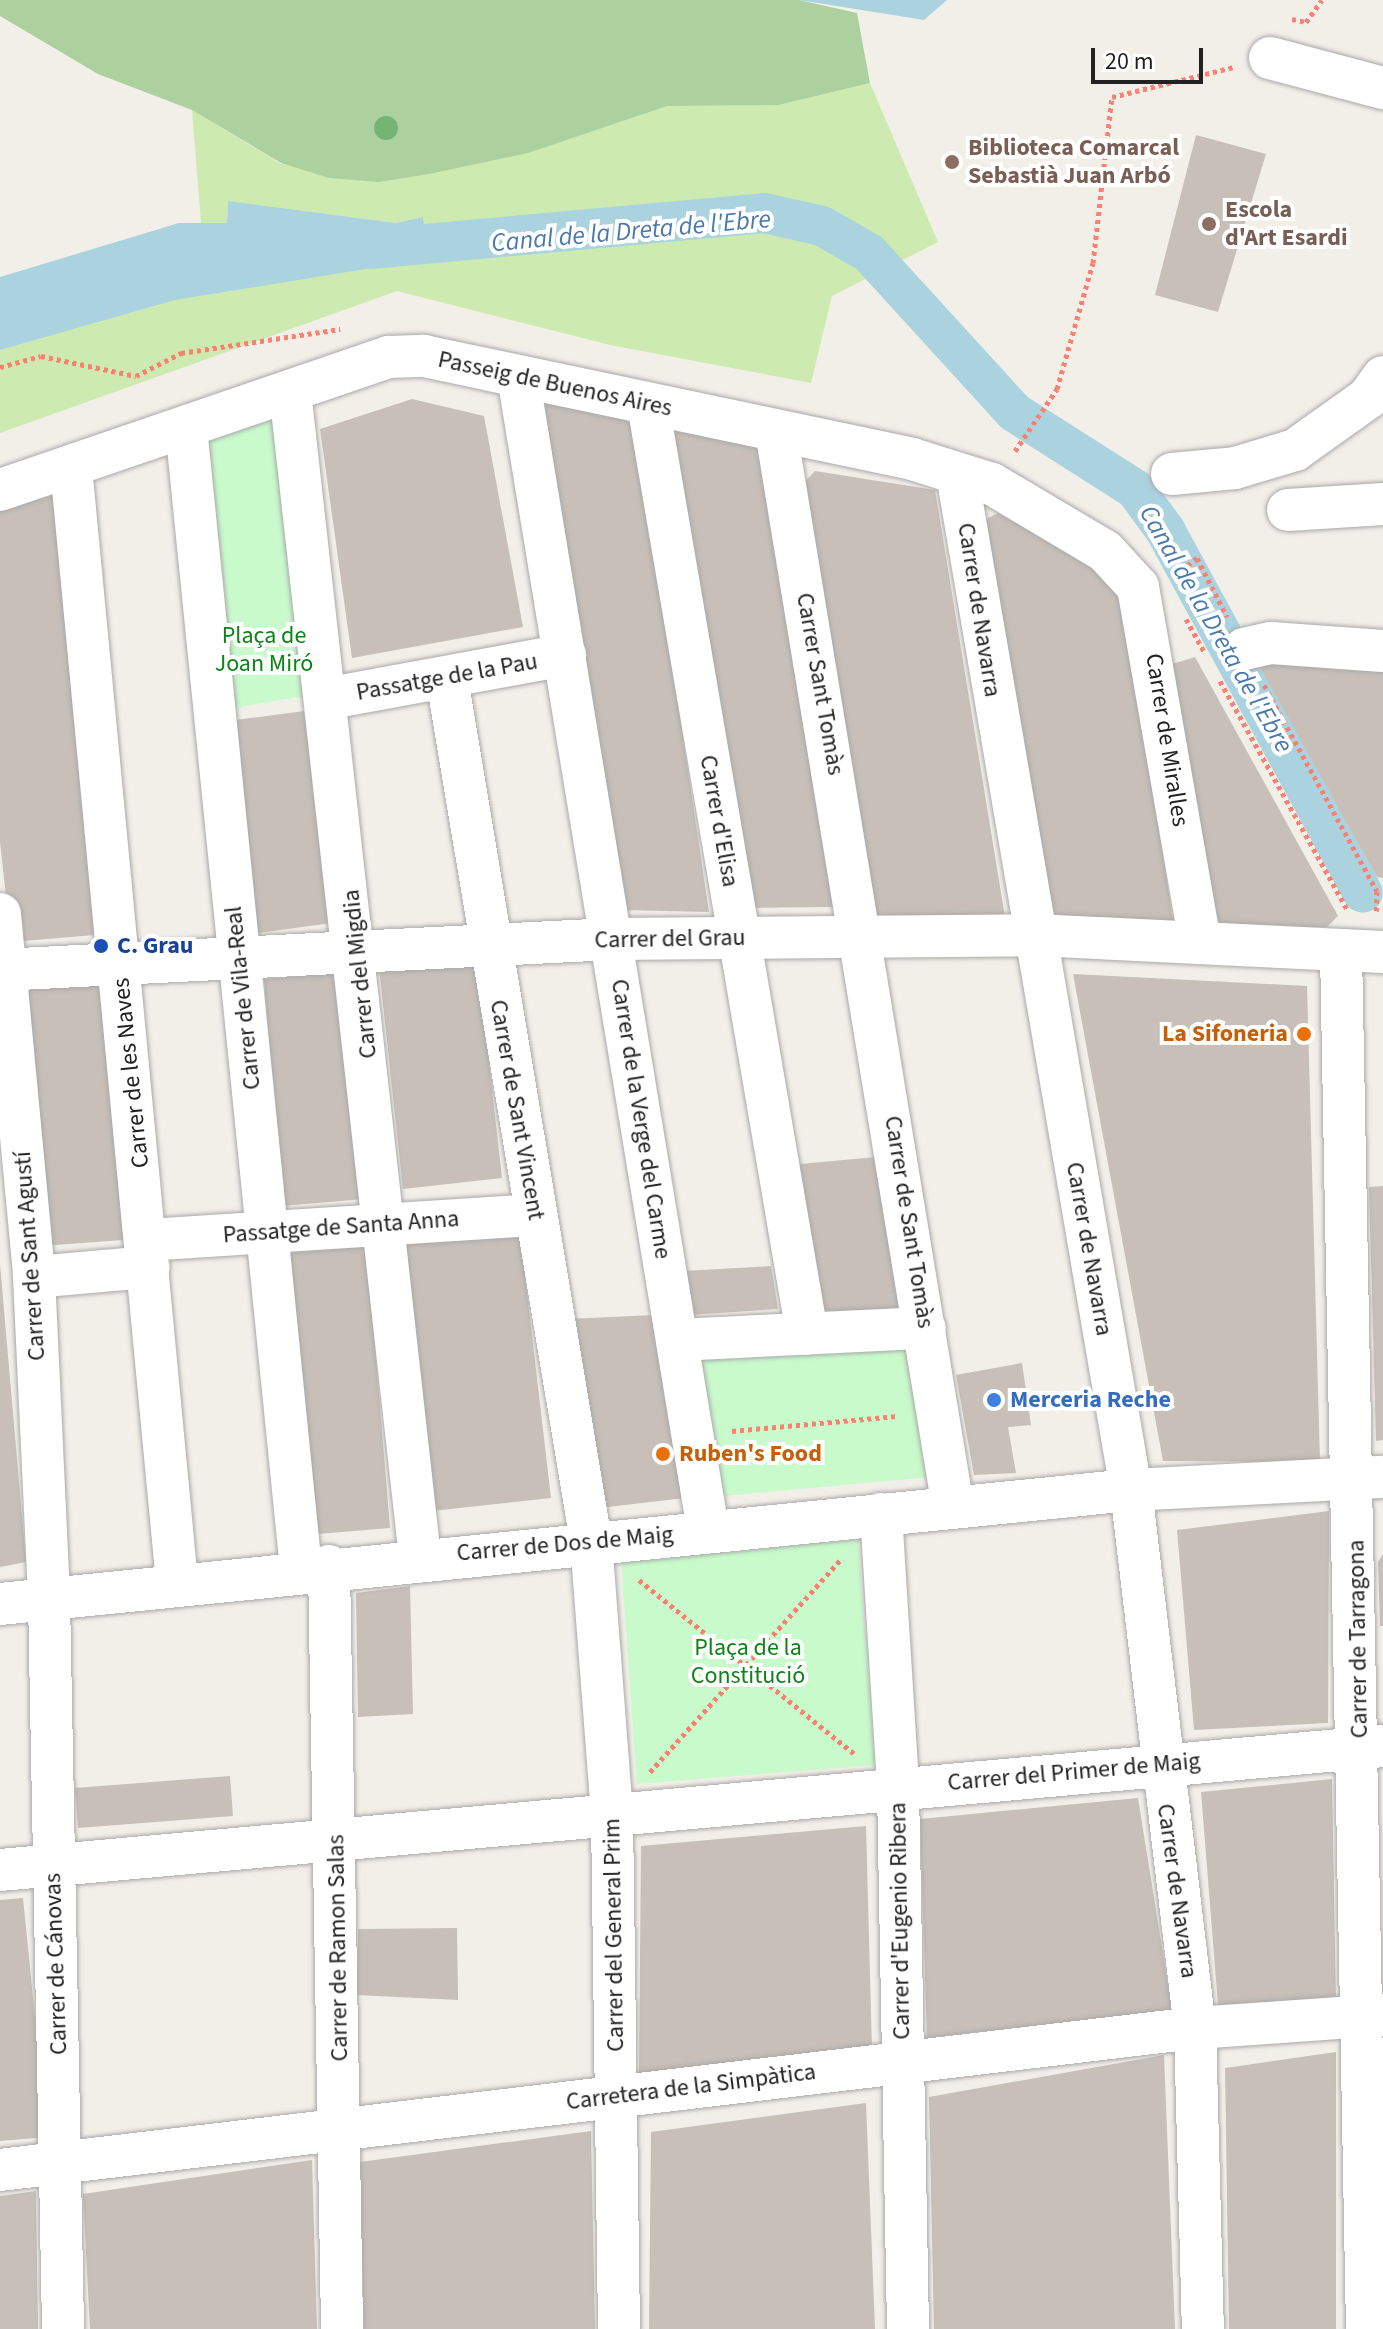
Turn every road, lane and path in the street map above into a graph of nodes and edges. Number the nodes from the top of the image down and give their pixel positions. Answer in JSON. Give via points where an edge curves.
{"nodes":[{"id":1,"x":1322,"y":0,"type":"edge"},
{"id":2,"x":1281,"y":17,"type":"dead end"},
{"id":3,"x":1270,"y":58,"type":"joint"},
{"id":4,"x":1383,"y":88,"type":"edge"},
{"id":5,"x":357,"y":326,"type":"dead end"},
{"id":6,"x":0,"y":367,"type":"edge"},
{"id":7,"x":518,"y":376,"type":"junction"},
{"id":8,"x":1383,"y":377,"type":"edge"},
{"id":9,"x":290,"y":391,"type":"junction"},
{"id":10,"x":648,"y":404,"type":"junction"},
{"id":11,"x":186,"y":427,"type":"junction"},
{"id":12,"x":776,"y":431,"type":"junction"},
{"id":13,"x":1007,"y":463,"type":"dead end"},
{"id":14,"x":71,"y":467,"type":"junction"},
{"id":15,"x":957,"y":474,"type":"junction"},
{"id":16,"x":1172,"y":474,"type":"dead end"},
{"id":17,"x":0,"y":490,"type":"edge"},
{"id":18,"x":1383,"y":504,"type":"edge"},
{"id":19,"x":1288,"y":510,"type":"dead end"},
{"id":20,"x":1105,"y":551,"type":"joint"},
{"id":21,"x":1170,"y":579,"type":"dead end"},
{"id":22,"x":1181,"y":610,"type":"dead end"},
{"id":23,"x":1244,"y":649,"type":"junction"},
{"id":24,"x":1383,"y":651,"type":"edge"},
{"id":25,"x":565,"y":655,"type":"junction"},
{"id":26,"x":447,"y":679,"type":"junction"},
{"id":27,"x":330,"y":698,"type":"junction"},
{"id":28,"x":0,"y":914,"type":"edge"},
{"id":29,"x":1036,"y":935,"type":"junction"},
{"id":30,"x":864,"y":937,"type":"junction"},
{"id":31,"x":738,"y":938,"type":"junction"},
{"id":32,"x":612,"y":939,"type":"junction"},
{"id":33,"x":1200,"y":943,"type":"junction"},
{"id":34,"x":489,"y":948,"type":"junction"},
{"id":35,"x":1367,"y":951,"type":"edge"},
{"id":36,"x":358,"y":955,"type":"junction"},
{"id":37,"x":238,"y":958,"type":"junction"},
{"id":38,"x":120,"y":960,"type":"junction"},
{"id":39,"x":3,"y":970,"type":"edge"},
{"id":40,"x":534,"y":1215,"type":"junction"},
{"id":41,"x":388,"y":1224,"type":"junction"},
{"id":42,"x":269,"y":1233,"type":"junction"},
{"id":43,"x":148,"y":1254,"type":"junction"},
{"id":44,"x":34,"y":1277,"type":"junction"},
{"id":45,"x":925,"y":1328,"type":"junction"},
{"id":46,"x":807,"y":1333,"type":"junction"},
{"id":47,"x":677,"y":1340,"type":"junction"},
{"id":48,"x":938,"y":1412,"type":"junction"},
{"id":49,"x":693,"y":1434,"type":"junction"},
{"id":50,"x":1369,"y":1477,"type":"edge"},
{"id":51,"x":1131,"y":1490,"type":"junction"},
{"id":52,"x":953,"y":1507,"type":"junction"},
{"id":53,"x":881,"y":1514,"type":"junction"},
{"id":54,"x":708,"y":1530,"type":"junction"},
{"id":55,"x":591,"y":1541,"type":"junction"},
{"id":56,"x":420,"y":1558,"type":"junction"},
{"id":57,"x":315,"y":1568,"type":"junction"},
{"id":58,"x":177,"y":1583,"type":"junction"},
{"id":59,"x":49,"y":1598,"type":"junction"},
{"id":60,"x":0,"y":1604,"type":"edge"},
{"id":61,"x":745,"y":1665,"type":"junction"},
{"id":62,"x":1372,"y":1748,"type":"edge"},
{"id":63,"x":1160,"y":1764,"type":"junction"},
{"id":64,"x":898,"y":1788,"type":"junction"},
{"id":65,"x":612,"y":1815,"type":"junction"},
{"id":66,"x":338,"y":1840,"type":"junction"},
{"id":67,"x":53,"y":1865,"type":"junction"},
{"id":68,"x":0,"y":1870,"type":"edge"},
{"id":69,"x":1374,"y":2016,"type":"edge"},
{"id":70,"x":1195,"y":2028,"type":"junction"},
{"id":71,"x":903,"y":2062,"type":"junction"},
{"id":72,"x":616,"y":2096,"type":"junction"},
{"id":73,"x":340,"y":2125,"type":"junction"},
{"id":74,"x":62,"y":2163,"type":"junction"},
{"id":75,"x":0,"y":2170,"type":"edge"},
{"id":76,"x":63,"y":2329,"type":"edge"},
{"id":77,"x":342,"y":2329,"type":"edge"},
{"id":78,"x":619,"y":2329,"type":"edge"},
{"id":79,"x":908,"y":2329,"type":"edge"},
{"id":80,"x":1203,"y":2329,"type":"edge"},
{"id":81,"x":1367,"y":2329,"type":"edge"}],
"edges":[{"from":1,"to":2,"type":"path","via":[[1306,22]]},
{"from":3,"to":4,"type":"street"},
{"from":3,"to":13,"type":"path","via":[[1112,97],[1093,263],[1064,367],[1057,389]]},
{"from":5,"to":6,"type":"path","via":[[181,353],[136,376],[41,356]]},
{"from":7,"to":9,"type":"street","name":"Passeig de Buenos Aires","via":[[424,356],[389,357]]},
{"from":7,"to":10,"type":"street","name":"Passeig de Buenos Aires"},
{"from":7,"to":25,"type":"street","name":"Carrer de la Verge del Carme"},
{"from":8,"to":16,"type":"street","via":[[1368,398],[1295,450],[1235,468]]},
{"from":9,"to":11,"type":"street","name":"Passeig de Buenos Aires"},
{"from":9,"to":27,"type":"street","name":"Carrer del Migdia"},
{"from":10,"to":12,"type":"street","name":"Passeig de Buenos Aires"},
{"from":10,"to":31,"type":"street","name":"Carrer d'Elisa"},
{"from":11,"to":14,"type":"street","name":"Passeig de Buenos Aires"},
{"from":11,"to":37,"type":"street","name":"Carrer de Vila-Real"},
{"from":12,"to":15,"type":"street","name":"Passeig de Buenos Aires"},
{"from":12,"to":30,"type":"street","name":"Carrer Sant Tomàs"},
{"from":14,"to":17,"type":"street","name":"Passeig de Buenos Aires"},
{"from":14,"to":38,"type":"street","name":"Carrer de les Naves"},
{"from":15,"to":20,"type":"street","name":"Passeig de Buenos Aires","via":[[992,484]]},
{"from":15,"to":29,"type":"street","name":"Carrer de Navarra"},
{"from":18,"to":19,"type":"street"},
{"from":20,"to":33,"type":"street","name":"Carrer de Miralles","via":[[1146,608]]},
{"from":21,"to":23,"type":"path","via":[[1197,558]]},
{"from":22,"to":35,"type":"path"},
{"from":23,"to":24,"type":"street","via":[[1271,643]]},
{"from":23,"to":35,"type":"path","via":[[1377,891]]},
{"from":25,"to":26,"type":"street","name":"Passatge de la Pau"},
{"from":25,"to":32,"type":"street","name":"Carrer de la Verge del Carme"},
{"from":26,"to":27,"type":"street","name":"Passatge de la Pau"},
{"from":26,"to":34,"type":"street","name":"Carrer de Sant Vincent"},
{"from":27,"to":36,"type":"street","name":"Carrer del Migdia"},
{"from":28,"to":39,"type":"street","name":"Carrer de Sant Agustí"},
{"from":29,"to":30,"type":"street","name":"Carrer del Grau"},
{"from":29,"to":33,"type":"street","name":"Carrer del Grau"},
{"from":29,"to":51,"type":"street","name":"Carrer de Navarra"},
{"from":30,"to":31,"type":"street","name":"Carrer del Grau"},
{"from":30,"to":45,"type":"street","name":"Carrer de Sant Tomàs"},
{"from":31,"to":32,"type":"street","name":"Carrer del Grau"},
{"from":31,"to":46,"type":"street","name":"Carrer d'Elisa"},
{"from":32,"to":34,"type":"street","name":"Carrer del Grau"},
{"from":32,"to":47,"type":"street","name":"Carrer de la Verge del Carme"},
{"from":33,"to":35,"type":"street","name":"Carrer del Grau"},
{"from":34,"to":36,"type":"street","name":"Carrer del Grau"},
{"from":34,"to":40,"type":"street","name":"Carrer de Sant Vincent"},
{"from":35,"to":50,"type":"street","name":"Carrer de Tarragona"},
{"from":36,"to":37,"type":"street","name":"Carrer del Grau"},
{"from":36,"to":41,"type":"street","name":"Carrer del Migdia"},
{"from":37,"to":38,"type":"street","name":"Carrer del Grau"},
{"from":37,"to":42,"type":"street","name":"Carrer de Vila-Real"},
{"from":38,"to":39,"type":"street","name":"Carrer del Grau"},
{"from":38,"to":43,"type":"street","name":"Carrer de les Naves"},
{"from":39,"to":44,"type":"street","name":"Carrer de Sant Agustí"},
{"from":40,"to":41,"type":"street","name":"Passatge de Santa Anna"},
{"from":40,"to":55,"type":"street","name":"Carrer de Sant Vincent"},
{"from":41,"to":42,"type":"street","name":"Passatge de Santa Anna"},
{"from":41,"to":56,"type":"street","name":"Carrer del Migdia"},
{"from":42,"to":43,"type":"street","name":"Passatge de Santa Anna"},
{"from":42,"to":57,"type":"street","name":"Carrer de Vila-Real"},
{"from":43,"to":44,"type":"street","name":"Passatge de Santa Anna"},
{"from":43,"to":58,"type":"street","name":"Carrer de les Naves"},
{"from":44,"to":59,"type":"street","name":"Carrer de Sant Agustí"},
{"from":45,"to":46,"type":"street"},
{"from":45,"to":48,"type":"street","name":"Carrer de Sant Tomàs"},
{"from":46,"to":47,"type":"street"},
{"from":47,"to":49,"type":"street","name":"Carrer de la Verge del Carme"},
{"from":48,"to":49,"type":"path"},
{"from":48,"to":52,"type":"street","name":"Carrer de Sant Tomàs"},
{"from":49,"to":54,"type":"street","name":"Carrer de la Verge del Carme"},
{"from":50,"to":51,"type":"street","name":"Carrer de Dos de Maig"},
{"from":50,"to":62,"type":"street","name":"Carrer de Tarragona"},
{"from":51,"to":52,"type":"street","name":"Carrer de Dos de Maig"},
{"from":51,"to":63,"type":"street","name":"Carrer de Navarra"},
{"from":52,"to":53,"type":"street","name":"Carrer de Dos de Maig"},
{"from":53,"to":54,"type":"street","name":"Carrer de Dos de Maig"},
{"from":53,"to":61,"type":"path"},
{"from":53,"to":64,"type":"street","name":"Carrer d'Eugenio Ribera"},
{"from":54,"to":55,"type":"street","name":"Carrer de Dos de Maig"},
{"from":55,"to":56,"type":"street","name":"Carrer de Dos de Maig"},
{"from":55,"to":61,"type":"path"},
{"from":55,"to":65,"type":"street","name":"Carrer del General Prim"},
{"from":56,"to":57,"type":"street","name":"Carrer de Dos de Maig"},
{"from":57,"to":58,"type":"street","name":"Carrer de Dos de Maig"},
{"from":57,"to":66,"type":"street","name":"Carrer de Ramon Salas"},
{"from":58,"to":59,"type":"street","name":"Carrer de Dos de Maig"},
{"from":59,"to":60,"type":"street","name":"Carrer de Dos de Maig"},
{"from":59,"to":67,"type":"street","name":"Carrer de Cánovas"},
{"from":61,"to":64,"type":"path"},
{"from":61,"to":65,"type":"path"},
{"from":62,"to":63,"type":"street","name":"Carrer del Primer de Maig"},
{"from":62,"to":69,"type":"street","name":"Carrer de Tarragona"},
{"from":63,"to":64,"type":"street","name":"Carrer del Primer de Maig"},
{"from":63,"to":70,"type":"street","name":"Carrer de Navarra"},
{"from":64,"to":65,"type":"street","name":"Carrer del Primer de Maig"},
{"from":64,"to":71,"type":"street","name":"Carrer d'Eugenio Ribera"},
{"from":65,"to":66,"type":"street","name":"Carrer del Primer de Maig"},
{"from":65,"to":72,"type":"street","name":"Carrer del General Prim"},
{"from":66,"to":67,"type":"street","name":"Carrer del Primer de Maig"},
{"from":66,"to":73,"type":"street","name":"Carrer de Ramon Salas"},
{"from":67,"to":68,"type":"street","name":"Carrer del Primer de Maig"},
{"from":67,"to":74,"type":"street","name":"Carrer de Cánovas"},
{"from":69,"to":70,"type":"street","name":"Carretera de la Simpàtica"},
{"from":69,"to":81,"type":"street","name":"Carrer de Tarragona"},
{"from":70,"to":71,"type":"street","name":"Carretera de la Simpàtica"},
{"from":70,"to":80,"type":"street","name":"Carrer de Navarra"},
{"from":71,"to":72,"type":"street","name":"Carretera de la Simpàtica"},
{"from":71,"to":79,"type":"street","name":"Carrer d'Eugenio Ribera"},
{"from":72,"to":73,"type":"street","name":"Carretera de la Simpàtica"},
{"from":72,"to":78,"type":"street","name":"Carrer del General Prim"},
{"from":73,"to":74,"type":"street","name":"Carretera de la Simpàtica"},
{"from":73,"to":77,"type":"street","name":"Carrer de Ramon Salas"},
{"from":74,"to":75,"type":"street","name":"Carretera de la Simpàtica"},
{"from":74,"to":76,"type":"street","name":"Carrer de Cánovas"}]}
